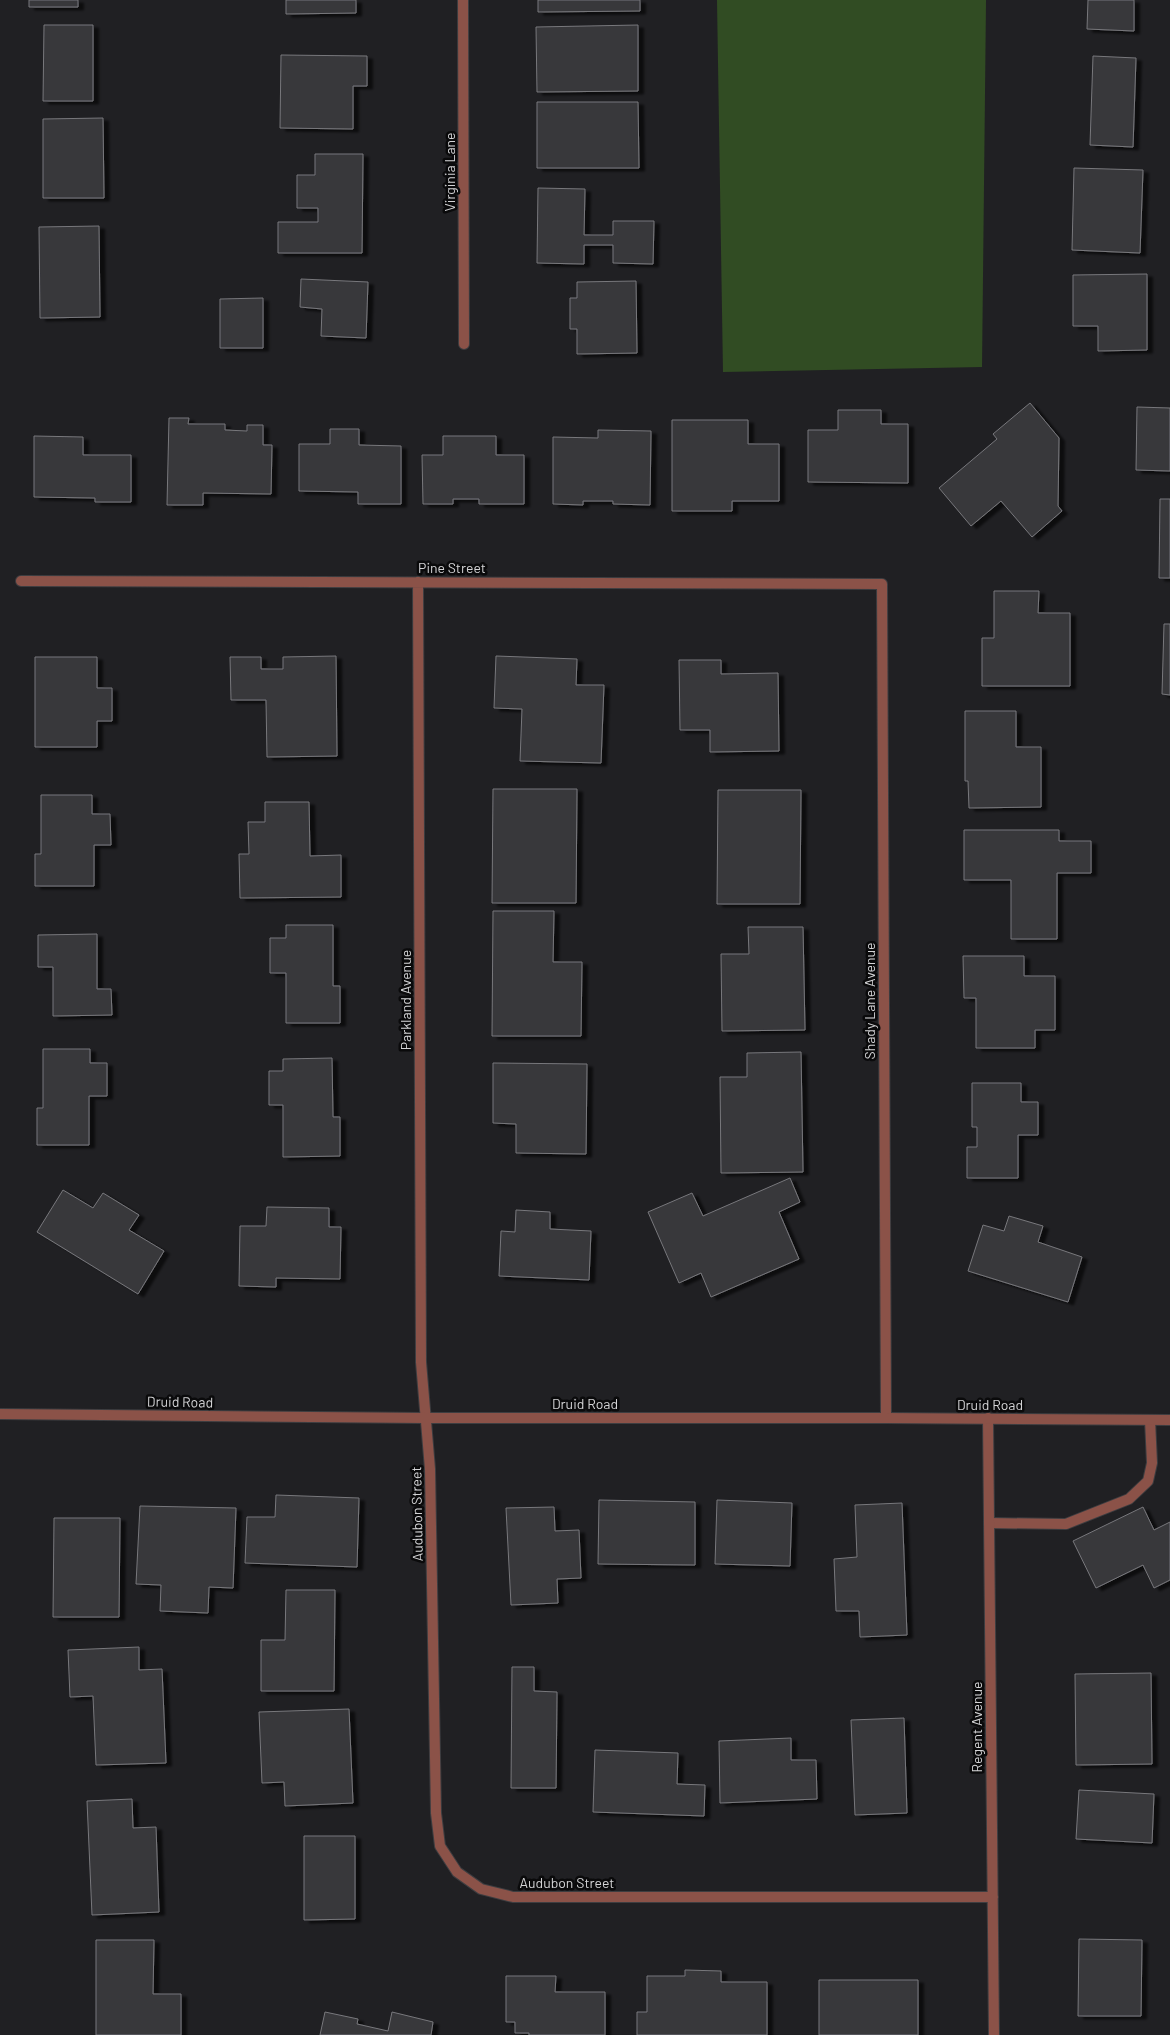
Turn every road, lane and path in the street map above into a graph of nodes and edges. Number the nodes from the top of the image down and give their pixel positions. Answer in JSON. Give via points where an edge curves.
{"nodes":[{"id":1,"x":463,"y":0,"type":"edge"},
{"id":2,"x":464,"y":344,"type":"dead end"},
{"id":3,"x":21,"y":581,"type":"dead end"},
{"id":4,"x":418,"y":582,"type":"junction"},
{"id":5,"x":882,"y":584,"type":"joint"},
{"id":6,"x":0,"y":1414,"type":"edge"},
{"id":7,"x":425,"y":1418,"type":"junction"},
{"id":8,"x":886,"y":1418,"type":"junction"},
{"id":9,"x":988,"y":1418,"type":"junction"},
{"id":10,"x":1150,"y":1420,"type":"junction"},
{"id":11,"x":1170,"y":1420,"type":"edge"},
{"id":12,"x":990,"y":1523,"type":"junction"},
{"id":13,"x":992,"y":1897,"type":"junction"},
{"id":14,"x":994,"y":2035,"type":"edge"}],
"edges":[{"from":1,"to":2,"type":"street","name":"Virginia Lane"},
{"from":3,"to":4,"type":"street","name":"Pine Street"},
{"from":4,"to":5,"type":"street","name":"Pine Street"},
{"from":4,"to":7,"type":"street","name":"Parkland Avenue","via":[[421,1352]]},
{"from":5,"to":8,"type":"street","name":"Shady Lane Avenue"},
{"from":6,"to":7,"type":"street","name":"Druid Road"},
{"from":7,"to":8,"type":"street","name":"Druid Road"},
{"from":7,"to":13,"type":"street","name":"Audubon Street","via":[[430,1469],[436,1813],[440,1846],[457,1872],[481,1888],[513,1896]]},
{"from":8,"to":9,"type":"street","name":"Druid Road"},
{"from":9,"to":10,"type":"street","name":"Druid Road"},
{"from":9,"to":12,"type":"street","name":"Regent Avenue"},
{"from":10,"to":11,"type":"street","name":"Druid Road"},
{"from":10,"to":12,"type":"street","via":[[1152,1463],[1148,1481],[1129,1499],[1066,1524]]},
{"from":12,"to":13,"type":"street","name":"Regent Avenue"},
{"from":13,"to":14,"type":"street","name":"Regent Avenue"}]}
